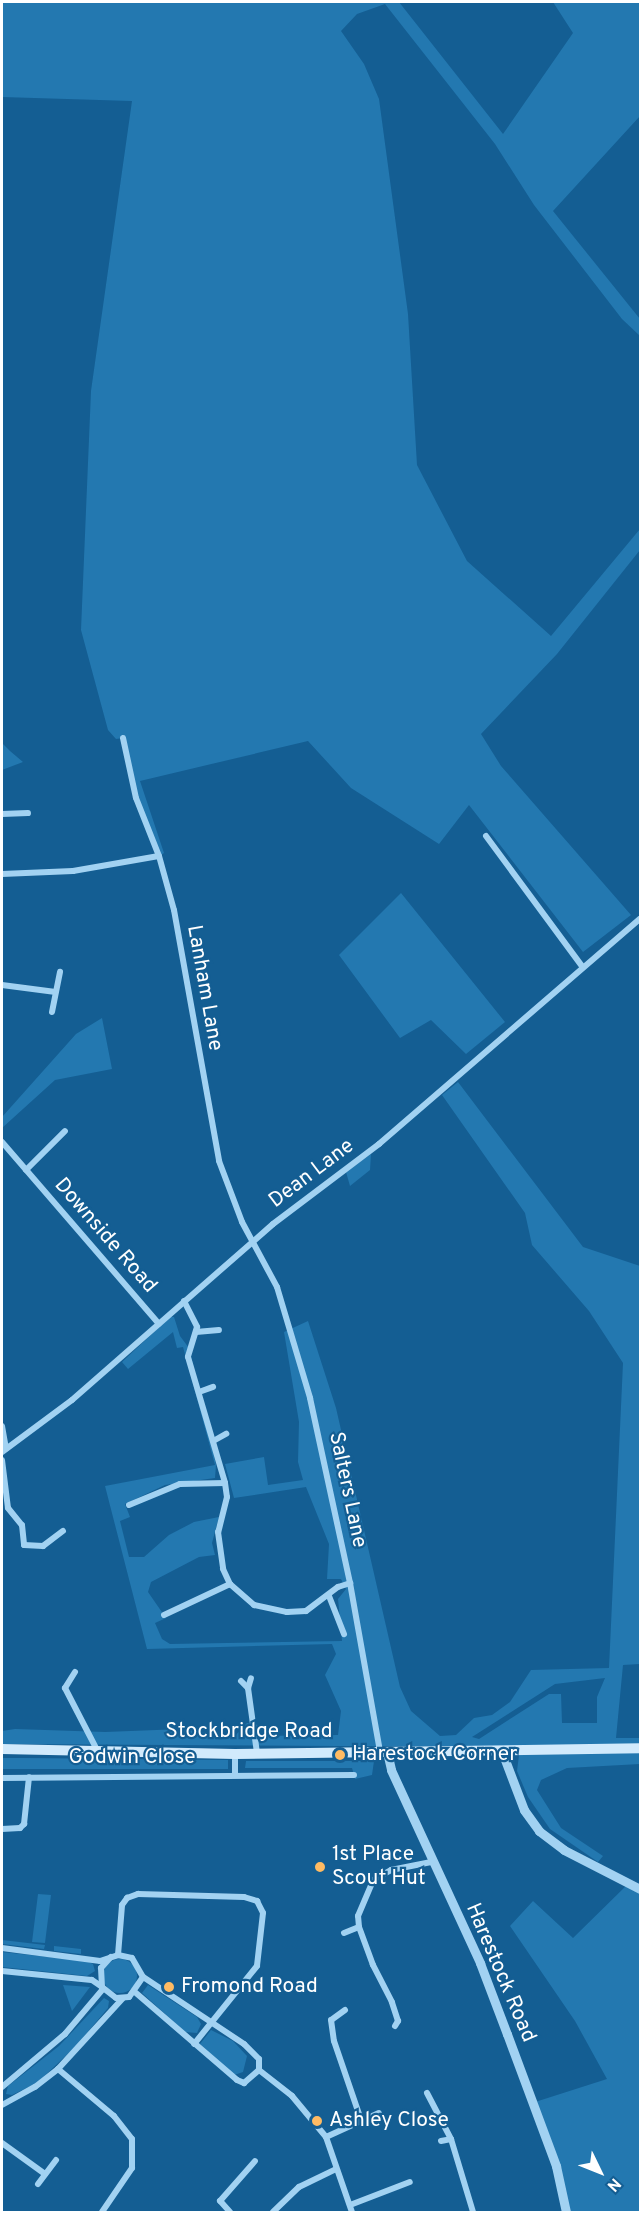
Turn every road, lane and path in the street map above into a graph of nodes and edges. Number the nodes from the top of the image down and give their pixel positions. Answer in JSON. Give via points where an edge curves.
{"nodes":[{"id":1,"x":123,"y":738,"type":"dead end"},
{"id":2,"x":28,"y":812,"type":"dead end"},
{"id":3,"x":2,"y":814,"type":"edge"},
{"id":4,"x":486,"y":836,"type":"dead end"},
{"id":5,"x":159,"y":856,"type":"junction"},
{"id":6,"x":2,"y":874,"type":"edge"},
{"id":7,"x":640,"y":919,"type":"edge"},
{"id":8,"x":582,"y":966,"type":"junction"},
{"id":9,"x":60,"y":972,"type":"dead end"},
{"id":10,"x":2,"y":985,"type":"edge"},
{"id":11,"x":56,"y":992,"type":"junction"},
{"id":12,"x":52,"y":1012,"type":"dead end"},
{"id":13,"x":65,"y":1131,"type":"dead end"},
{"id":14,"x":2,"y":1142,"type":"edge"},
{"id":15,"x":26,"y":1170,"type":"junction"},
{"id":16,"x":253,"y":1242,"type":"junction"},
{"id":17,"x":184,"y":1301,"type":"junction"},
{"id":18,"x":159,"y":1324,"type":"junction"},
{"id":19,"x":219,"y":1330,"type":"dead end"},
{"id":20,"x":196,"y":1332,"type":"junction"},
{"id":21,"x":213,"y":1387,"type":"dead end"},
{"id":22,"x":199,"y":1392,"type":"junction"},
{"id":23,"x":2,"y":1425,"type":"edge"},
{"id":24,"x":226,"y":1434,"type":"dead end"},
{"id":25,"x":215,"y":1440,"type":"junction"},
{"id":26,"x":4,"y":1451,"type":"edge"},
{"id":27,"x":2,"y":1460,"type":"edge"},
{"id":28,"x":225,"y":1483,"type":"junction"},
{"id":29,"x":129,"y":1505,"type":"dead end"},
{"id":30,"x":63,"y":1531,"type":"dead end"},
{"id":31,"x":350,"y":1583,"type":"junction"},
{"id":32,"x":230,"y":1584,"type":"junction"},
{"id":33,"x":329,"y":1596,"type":"junction"},
{"id":34,"x":164,"y":1615,"type":"dead end"},
{"id":35,"x":344,"y":1634,"type":"dead end"},
{"id":36,"x":75,"y":1671,"type":"dead end"},
{"id":37,"x":251,"y":1678,"type":"dead end"},
{"id":38,"x":241,"y":1681,"type":"dead end"},
{"id":39,"x":248,"y":1688,"type":"junction"},
{"id":40,"x":640,"y":1748,"type":"edge"},
{"id":41,"x":2,"y":1749,"type":"edge"},
{"id":42,"x":97,"y":1750,"type":"junction"},
{"id":43,"x":384,"y":1752,"type":"junction"},
{"id":44,"x":502,"y":1752,"type":"junction"},
{"id":45,"x":257,"y":1753,"type":"junction"},
{"id":46,"x":235,"y":1754,"type":"junction"},
{"id":47,"x":346,"y":1768,"type":"dead end"},
{"id":48,"x":236,"y":1775,"type":"junction"},
{"id":49,"x":29,"y":1777,"type":"junction"},
{"id":50,"x":2,"y":1778,"type":"edge"},
{"id":51,"x":2,"y":1829,"type":"edge"},
{"id":52,"x":431,"y":1862,"type":"junction"},
{"id":53,"x":640,"y":1889,"type":"edge"},
{"id":54,"x":358,"y":1927,"type":"junction"},
{"id":55,"x":344,"y":1933,"type":"dead end"},
{"id":56,"x":2,"y":1948,"type":"edge"},
{"id":57,"x":115,"y":1956,"type":"junction"},
{"id":58,"x":2,"y":1971,"type":"edge"},
{"id":59,"x":143,"y":1977,"type":"junction"},
{"id":60,"x":102,"y":1988,"type":"junction"},
{"id":61,"x":136,"y":1993,"type":"junction"},
{"id":62,"x":123,"y":1998,"type":"junction"},
{"id":63,"x":345,"y":2010,"type":"dead end"},
{"id":64,"x":214,"y":2023,"type":"junction"},
{"id":65,"x":395,"y":2026,"type":"dead end"},
{"id":66,"x":194,"y":2044,"type":"junction"},
{"id":67,"x":58,"y":2070,"type":"junction"},
{"id":68,"x":259,"y":2070,"type":"junction"},
{"id":69,"x":2,"y":2086,"type":"edge"},
{"id":70,"x":427,"y":2093,"type":"dead end"},
{"id":71,"x":3,"y":2101,"type":"edge"},
{"id":72,"x":379,"y":2113,"type":"dead end"},
{"id":73,"x":361,"y":2120,"type":"junction"},
{"id":74,"x":326,"y":2137,"type":"junction"},
{"id":75,"x":451,"y":2139,"type":"junction"},
{"id":76,"x":441,"y":2141,"type":"dead end"},
{"id":77,"x":2,"y":2143,"type":"edge"},
{"id":78,"x":56,"y":2160,"type":"dead end"},
{"id":79,"x":255,"y":2161,"type":"dead end"},
{"id":80,"x":336,"y":2169,"type":"junction"},
{"id":81,"x":45,"y":2174,"type":"junction"},
{"id":82,"x":410,"y":2182,"type":"dead end"},
{"id":83,"x":38,"y":2184,"type":"dead end"},
{"id":84,"x":465,"y":2184,"type":"junction"},
{"id":85,"x":457,"y":2186,"type":"dead end"},
{"id":86,"x":351,"y":2209,"type":"edge"},
{"id":87,"x":102,"y":2212,"type":"edge"},
{"id":88,"x":230,"y":2212,"type":"edge"},
{"id":89,"x":273,"y":2212,"type":"edge"},
{"id":90,"x":472,"y":2212,"type":"edge"},
{"id":91,"x":566,"y":2212,"type":"edge"}],
"edges":[{"from":1,"to":5,"type":"street","name":"Lanham Lane","via":[[136,798]]},
{"from":2,"to":3,"type":"street"},
{"from":4,"to":8,"type":"street"},
{"from":5,"to":6,"type":"street","via":[[73,871]]},
{"from":5,"to":16,"type":"street","name":"Lanham Lane","via":[[174,910],[219,1161]]},
{"from":7,"to":8,"type":"street","name":"Dean Lane"},
{"from":8,"to":16,"type":"street","name":"Dean Lane","via":[[404,1124]]},
{"from":9,"to":11,"type":"street"},
{"from":10,"to":11,"type":"street"},
{"from":11,"to":12,"type":"street"},
{"from":13,"to":15,"type":"street","name":"Downside Road"},
{"from":14,"to":15,"type":"street","name":"Downside Road"},
{"from":15,"to":18,"type":"street","name":"Downside Road"},
{"from":16,"to":17,"type":"street","name":"Dean Lane"},
{"from":16,"to":31,"type":"street","name":"Salters Lane","via":[[277,1287],[310,1398]]},
{"from":17,"to":18,"type":"street","name":"Dean Lane"},
{"from":17,"to":20,"type":"street","via":[[195,1318]]},
{"from":18,"to":26,"type":"street","name":"Dean Lane","via":[[72,1400]]},
{"from":19,"to":20,"type":"street"},
{"from":20,"to":22,"type":"street","via":[[188,1357]]},
{"from":21,"to":22,"type":"street"},
{"from":22,"to":25,"type":"street"},
{"from":23,"to":26,"type":"street"},
{"from":24,"to":25,"type":"street"},
{"from":25,"to":28,"type":"street"},
{"from":27,"to":30,"type":"street","via":[[8,1508],[22,1525],[24,1545],[43,1546]]},
{"from":28,"to":29,"type":"street","via":[[180,1484]]},
{"from":28,"to":32,"type":"street","via":[[227,1497],[218,1532],[223,1569]]},
{"from":31,"to":33,"type":"street"},
{"from":31,"to":43,"type":"street","name":"Salters Lane"},
{"from":32,"to":33,"type":"street","via":[[255,1605],[287,1612],[306,1611]]},
{"from":32,"to":34,"type":"street"},
{"from":33,"to":35,"type":"street"},
{"from":36,"to":42,"type":"street","via":[[65,1688]]},
{"from":37,"to":39,"type":"street"},
{"from":38,"to":39,"type":"street"},
{"from":39,"to":45,"type":"street"},
{"from":40,"to":44,"type":"main road","name":"Stockbridge Road"},
{"from":41,"to":42,"type":"main road","name":"Stockbridge Road"},
{"from":42,"to":46,"type":"main road","name":"Stockbridge Road"},
{"from":43,"to":44,"type":"main road","name":"Stockbridge Road"},
{"from":43,"to":45,"type":"main road","name":"Stockbridge Road"},
{"from":43,"to":52,"type":"street","name":"Harestock Road"},
{"from":44,"to":53,"type":"street","via":[[524,1809],[539,1831],[564,1850]]},
{"from":45,"to":46,"type":"main road","name":"Stockbridge Road"},
{"from":46,"to":48,"type":"street"},
{"from":47,"to":48,"type":"street","name":"Godwin Close","via":[[352,1775]]},
{"from":48,"to":49,"type":"street","name":"Godwin Close"},
{"from":49,"to":50,"type":"street","name":"Godwin Close"},
{"from":49,"to":51,"type":"street","via":[[24,1824],[20,1828]]},
{"from":52,"to":54,"type":"street","via":[[391,1870],[373,1880],[364,1896]]},
{"from":52,"to":91,"type":"street","name":"Harestock Road","via":[[480,1963],[556,2166]]},
{"from":54,"to":55,"type":"street"},
{"from":54,"to":65,"type":"street","via":[[392,2002],[398,2021]]},
{"from":56,"to":57,"type":"street","via":[[100,1961]]},
{"from":57,"to":59,"type":"street","via":[[138,1964]]},
{"from":57,"to":60,"type":"street","via":[[101,1968]]},
{"from":57,"to":64,"type":"street","via":[[122,1905],[127,1898],[138,1894],[253,1899],[263,1913],[257,1966]]},
{"from":58,"to":60,"type":"street","via":[[92,1980]]},
{"from":59,"to":61,"type":"street"},
{"from":59,"to":64,"type":"street"},
{"from":60,"to":62,"type":"street"},
{"from":60,"to":69,"type":"street","via":[[65,2034]]},
{"from":61,"to":62,"type":"street"},
{"from":61,"to":66,"type":"street"},
{"from":62,"to":67,"type":"street"},
{"from":63,"to":73,"type":"street","via":[[332,2020],[333,2030]]},
{"from":64,"to":66,"type":"street"},
{"from":64,"to":68,"type":"street","via":[[256,2054],[261,2064]]},
{"from":66,"to":68,"type":"street","via":[[244,2083]]},
{"from":67,"to":71,"type":"street","via":[[35,2087]]},
{"from":67,"to":87,"type":"street","via":[[114,2116],[132,2139],[132,2168]]},
{"from":68,"to":74,"type":"street","via":[[292,2096]]},
{"from":70,"to":75,"type":"street"},
{"from":72,"to":73,"type":"street"},
{"from":73,"to":74,"type":"street"},
{"from":74,"to":80,"type":"street"},
{"from":75,"to":76,"type":"street"},
{"from":75,"to":84,"type":"street"},
{"from":77,"to":81,"type":"street"},
{"from":78,"to":81,"type":"street"},
{"from":79,"to":88,"type":"street","via":[[220,2201]]},
{"from":80,"to":86,"type":"street"},
{"from":80,"to":89,"type":"street","via":[[299,2187]]},
{"from":81,"to":83,"type":"street"},
{"from":82,"to":86,"type":"street"},
{"from":84,"to":85,"type":"street"},
{"from":84,"to":90,"type":"street"}]}
